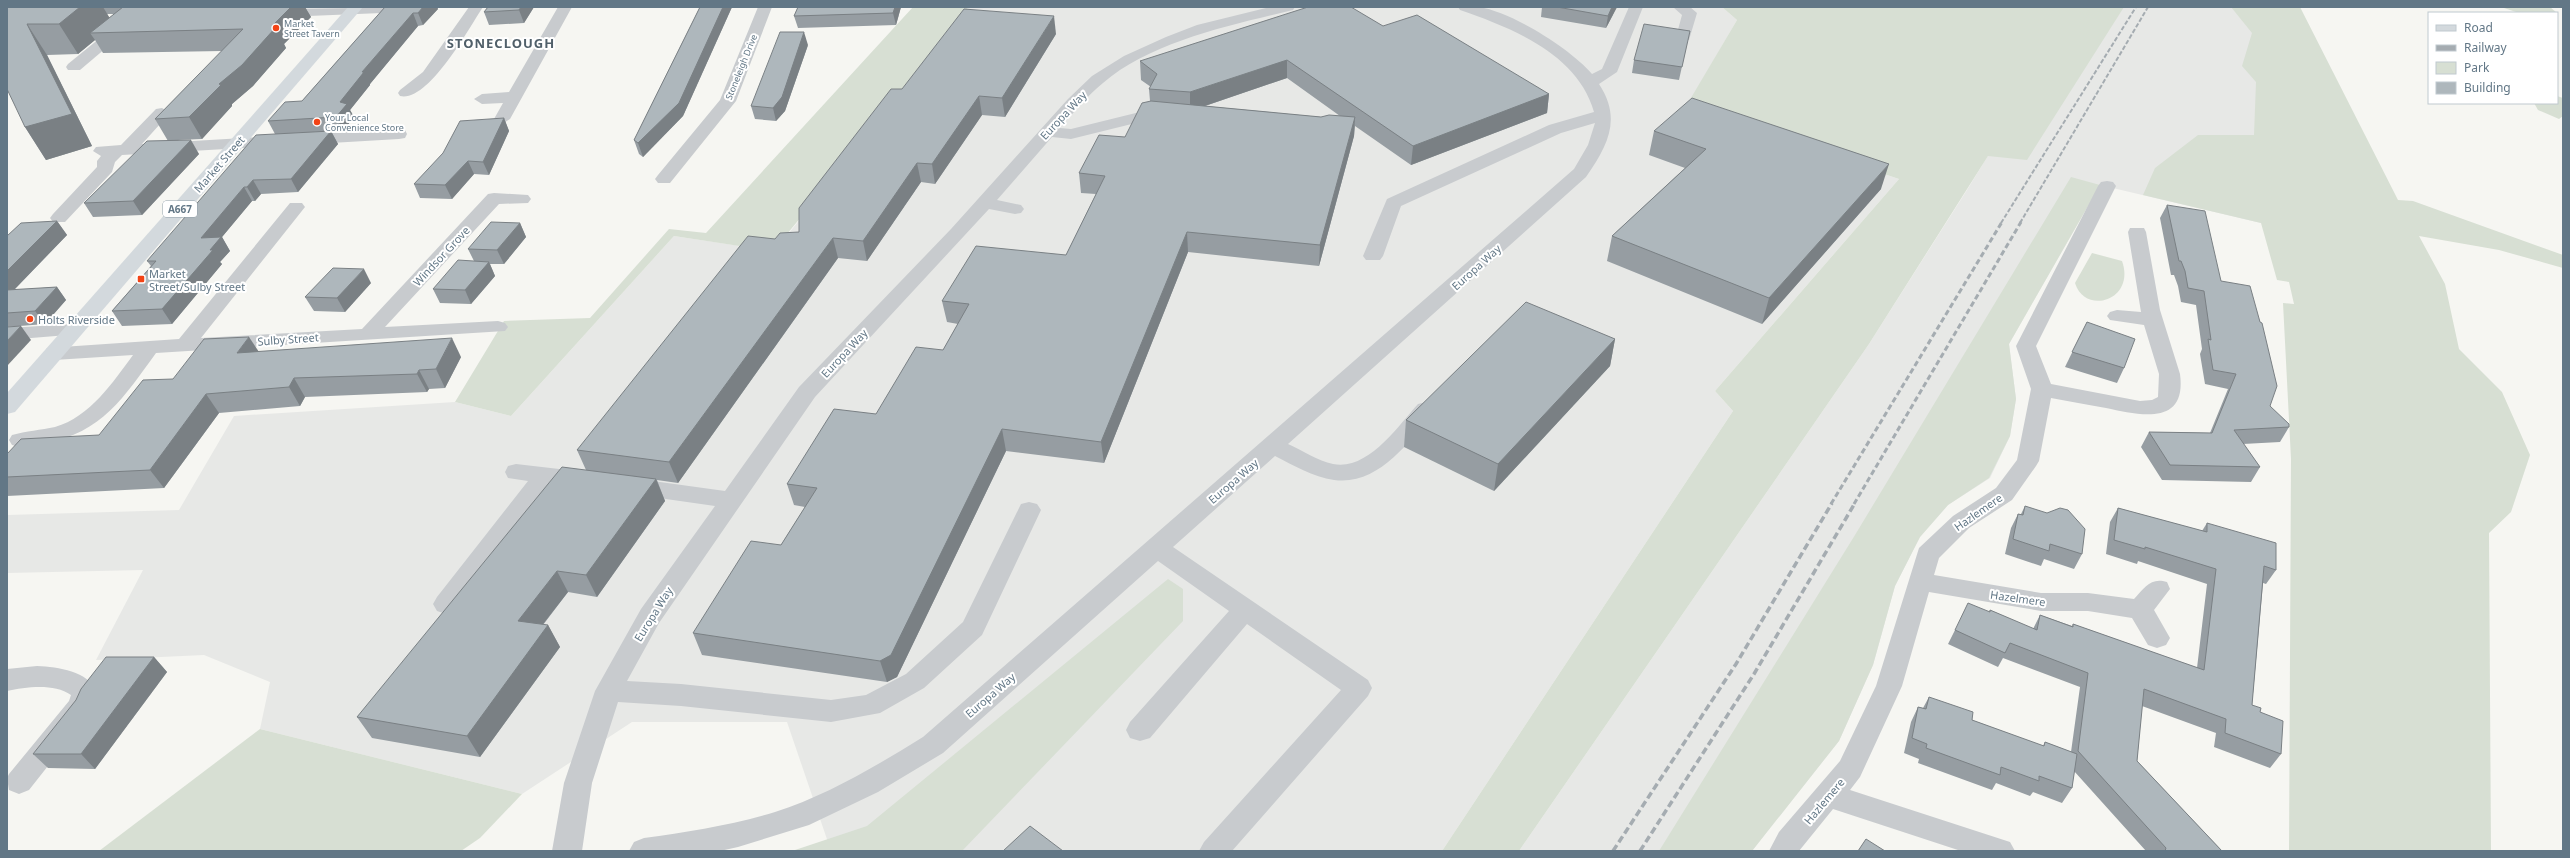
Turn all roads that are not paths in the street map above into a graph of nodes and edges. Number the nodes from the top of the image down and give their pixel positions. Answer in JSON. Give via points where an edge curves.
{"nodes":[{"id":1,"x":266,"y":7,"type":"edge"},
{"id":2,"x":431,"y":7,"type":"edge"},
{"id":3,"x":476,"y":7,"type":"edge"},
{"id":4,"x":565,"y":7,"type":"edge"},
{"id":5,"x":765,"y":7,"type":"edge"},
{"id":6,"x":1285,"y":7,"type":"edge"},
{"id":7,"x":1465,"y":7,"type":"edge"},
{"id":8,"x":1636,"y":7,"type":"edge"},
{"id":9,"x":1680,"y":7,"type":"edge"},
{"id":10,"x":354,"y":9,"type":"edge"},
{"id":11,"x":110,"y":19,"type":"edge"},
{"id":12,"x":1684,"y":37,"type":"edge"},
{"id":13,"x":74,"y":67,"type":"dead end"},
{"id":14,"x":1590,"y":82,"type":"junction"},
{"id":15,"x":406,"y":94,"type":"dead end"},
{"id":16,"x":514,"y":97,"type":"junction"},
{"id":17,"x":482,"y":99,"type":"dead end"},
{"id":18,"x":162,"y":113,"type":"edge"},
{"id":19,"x":1603,"y":115,"type":"junction"},
{"id":20,"x":1182,"y":117,"type":"edge"},
{"id":21,"x":502,"y":119,"type":"edge"},
{"id":22,"x":1048,"y":131,"type":"junction"},
{"id":23,"x":399,"y":134,"type":"dead end"},
{"id":24,"x":237,"y":143,"type":"junction"},
{"id":25,"x":115,"y":151,"type":"junction"},
{"id":26,"x":663,"y":179,"type":"dead end"},
{"id":27,"x":2107,"y":186,"type":"dead end"},
{"id":28,"x":522,"y":199,"type":"dead end"},
{"id":29,"x":984,"y":202,"type":"junction"},
{"id":30,"x":296,"y":206,"type":"dead end"},
{"id":31,"x":1015,"y":209,"type":"dead end"},
{"id":32,"x":59,"y":218,"type":"dead end"},
{"id":33,"x":2137,"y":232,"type":"dead end"},
{"id":34,"x":1373,"y":256,"type":"dead end"},
{"id":35,"x":2117,"y":316,"type":"dead end"},
{"id":36,"x":2153,"y":320,"type":"junction"},
{"id":37,"x":498,"y":327,"type":"dead end"},
{"id":38,"x":73,"y":330,"type":"junction"},
{"id":39,"x":7,"y":334,"type":"edge"},
{"id":40,"x":368,"y":334,"type":"junction"},
{"id":41,"x":184,"y":346,"type":"junction"},
{"id":42,"x":150,"y":347,"type":"junction"},
{"id":43,"x":54,"y":353,"type":"junction"},
{"id":44,"x":2042,"y":389,"type":"junction"},
{"id":45,"x":1441,"y":393,"type":"edge"},
{"id":46,"x":7,"y":407,"type":"edge"},
{"id":47,"x":20,"y":440,"type":"edge"},
{"id":48,"x":1273,"y":446,"type":"junction"},
{"id":49,"x":516,"y":472,"type":"dead end"},
{"id":50,"x":545,"y":475,"type":"junction"},
{"id":51,"x":731,"y":500,"type":"junction"},
{"id":52,"x":1029,"y":510,"type":"dead end"},
{"id":53,"x":1157,"y":548,"type":"junction"},
{"id":54,"x":1922,"y":582,"type":"junction"},
{"id":55,"x":2158,"y":589,"type":"dead end"},
{"id":56,"x":446,"y":604,"type":"dead end"},
{"id":57,"x":1245,"y":609,"type":"junction"},
{"id":58,"x":2140,"y":609,"type":"junction"},
{"id":59,"x":2157,"y":638,"type":"dead end"},
{"id":60,"x":7,"y":680,"type":"edge"},
{"id":61,"x":608,"y":691,"type":"junction"},
{"id":62,"x":1140,"y":730,"type":"dead end"},
{"id":63,"x":19,"y":782,"type":"dead end"},
{"id":64,"x":1828,"y":795,"type":"junction"},
{"id":65,"x":567,"y":851,"type":"edge"},
{"id":66,"x":644,"y":851,"type":"edge"},
{"id":67,"x":1214,"y":851,"type":"edge"},
{"id":68,"x":1784,"y":851,"type":"edge"},
{"id":69,"x":2000,"y":851,"type":"edge"}],
"edges":[{"from":1,"to":10,"type":"street","via":[[259,14]]},
{"from":2,"to":10,"type":"street"},
{"from":3,"to":15,"type":"street","via":[[429,75]]},
{"from":4,"to":16,"type":"street"},
{"from":5,"to":26,"type":"street","name":"Stoneleigh Drive","via":[[728,101]]},
{"from":6,"to":22,"type":"street","name":"Europa Way","via":[[1202,28],[1130,59],[1098,79]]},
{"from":7,"to":14,"type":"street","name":"Europa Way","via":[[1481,12],[1545,43],[1569,60]]},
{"from":8,"to":14,"type":"street","via":[[1609,72]]},
{"from":9,"to":12,"type":"street","via":[[1690,13]]},
{"from":10,"to":24,"type":"main road","name":"Market Street","number":"A667"},
{"from":11,"to":13,"type":"street","via":[[133,19]]},
{"from":14,"to":19,"type":"street","name":"Europa Way","via":[[1601,103]]},
{"from":16,"to":17,"type":"street"},
{"from":16,"to":21,"type":"street"},
{"from":18,"to":25,"type":"street"},
{"from":19,"to":34,"type":"street","via":[[1555,130],[1393,203]]},
{"from":19,"to":48,"type":"street","name":"Europa Way","via":[[1593,154],[1580,173]]},
{"from":20,"to":22,"type":"street","via":[[1152,114],[1071,134]]},
{"from":22,"to":29,"type":"street","name":"Europa Way"},
{"from":23,"to":24,"type":"street"},
{"from":24,"to":25,"type":"street"},
{"from":24,"to":38,"type":"main road","name":"Market Street","number":"A667"},
{"from":25,"to":32,"type":"street","via":[[106,161],[106,168]]},
{"from":27,"to":44,"type":"street","via":[[2026,346]]},
{"from":28,"to":40,"type":"street","name":"Windsor Grove","via":[[494,198]]},
{"from":29,"to":31,"type":"street"},
{"from":29,"to":51,"type":"street","name":"Europa Way","via":[[807,392]]},
{"from":30,"to":41,"type":"street"},
{"from":33,"to":36,"type":"street"},
{"from":35,"to":36,"type":"street"},
{"from":36,"to":44,"type":"street","via":[[2166,361],[2170,392],[2166,401],[2157,408],[2140,408]]},
{"from":37,"to":40,"type":"street","name":"Sulby Street"},
{"from":38,"to":39,"type":"street"},
{"from":38,"to":43,"type":"main road","name":"Market Street","number":"A667"},
{"from":40,"to":41,"type":"street","name":"Sulby Street"},
{"from":41,"to":42,"type":"street","name":"Sulby Street"},
{"from":42,"to":43,"type":"street","name":"Sulby Street"},
{"from":42,"to":47,"type":"street","via":[[103,408],[88,420],[64,432]]},
{"from":43,"to":46,"type":"main road","name":"Market Street","number":"A667"},
{"from":44,"to":54,"type":"street","name":"Hazlemere","via":[[2028,461],[2004,494],[1961,522],[1928,554]]},
{"from":45,"to":48,"type":"street","via":[[1377,459],[1352,473],[1333,472]]},
{"from":48,"to":53,"type":"street","name":"Europa Way"},
{"from":49,"to":50,"type":"street"},
{"from":50,"to":51,"type":"street"},
{"from":50,"to":56,"type":"street"},
{"from":51,"to":61,"type":"street","name":"Europa Way","via":[[650,616]]},
{"from":52,"to":61,"type":"street","via":[[973,628],[915,681],[871,706],[831,711],[681,695]]},
{"from":53,"to":57,"type":"street"},
{"from":53,"to":66,"type":"street","name":"Europa Way","via":[[932,745],[879,779],[824,805],[752,831]]},
{"from":54,"to":58,"type":"street","name":"Hazelmere","via":[[2041,602],[2088,602]]},
{"from":54,"to":64,"type":"street","name":"Hazlemere","via":[[1889,686],[1850,769]]},
{"from":55,"to":58,"type":"street"},
{"from":57,"to":62,"type":"street"},
{"from":57,"to":67,"type":"street","via":[[1359,688]]},
{"from":58,"to":59,"type":"street"},
{"from":60,"to":63,"type":"street","via":[[18,677],[58,679],[81,687],[86,692],[80,706]]},
{"from":61,"to":65,"type":"street","name":"Europa Way","via":[[578,784]]},
{"from":64,"to":68,"type":"street","name":"Hazlemere","via":[[1789,841]]},
{"from":64,"to":69,"type":"street"}]}
